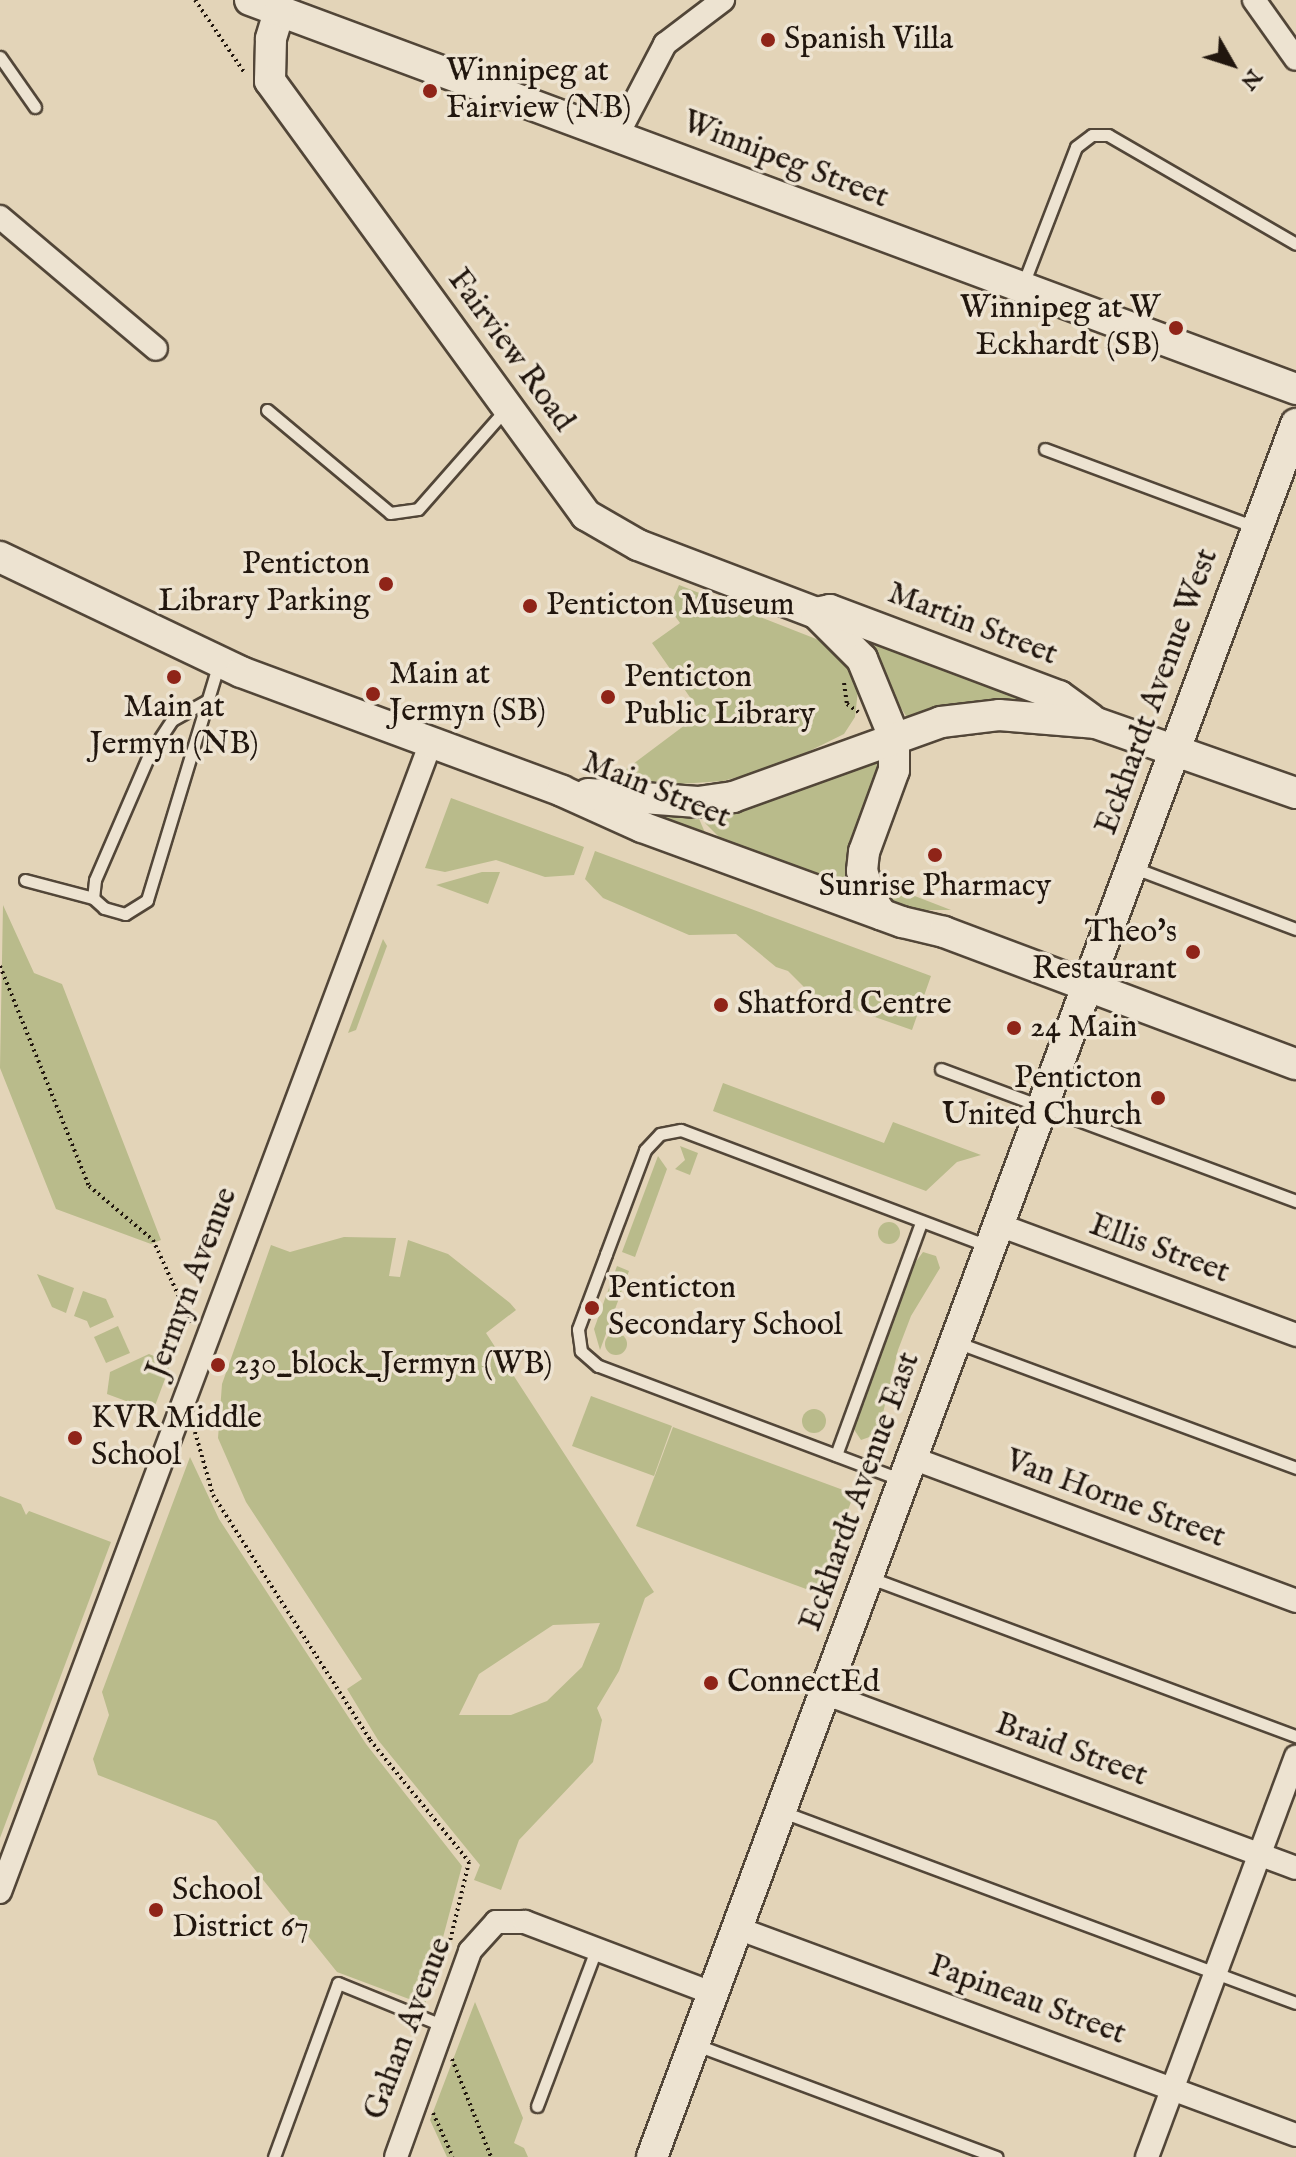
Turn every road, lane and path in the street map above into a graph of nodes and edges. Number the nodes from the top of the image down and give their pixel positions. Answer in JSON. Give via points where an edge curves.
{"nodes":[{"id":1,"x":195,"y":0,"type":"edge"},
{"id":2,"x":723,"y":0,"type":"edge"},
{"id":3,"x":1254,"y":0,"type":"edge"},
{"id":4,"x":263,"y":4,"type":"edge"},
{"id":5,"x":0,"y":57,"type":"edge"},
{"id":6,"x":1296,"y":59,"type":"edge"},
{"id":7,"x":246,"y":74,"type":"dead end"},
{"id":8,"x":35,"y":107,"type":"dead end"},
{"id":9,"x":617,"y":136,"type":"junction"},
{"id":10,"x":0,"y":217,"type":"edge"},
{"id":11,"x":1296,"y":244,"type":"edge"},
{"id":12,"x":1021,"y":288,"type":"junction"},
{"id":13,"x":156,"y":349,"type":"dead end"},
{"id":14,"x":1296,"y":389,"type":"edge"},
{"id":15,"x":507,"y":409,"type":"junction"},
{"id":16,"x":267,"y":410,"type":"dead end"},
{"id":17,"x":1296,"y":424,"type":"edge"},
{"id":18,"x":1045,"y":449,"type":"dead end"},
{"id":19,"x":1257,"y":528,"type":"junction"},
{"id":20,"x":0,"y":557,"type":"edge"},
{"id":21,"x":816,"y":613,"type":"junction"},
{"id":22,"x":219,"y":663,"type":"junction"},
{"id":23,"x":844,"y":680,"type":"dead end"},
{"id":24,"x":208,"y":700,"type":"junction"},
{"id":25,"x":1096,"y":723,"type":"junction"},
{"id":26,"x":888,"y":724,"type":"junction"},
{"id":27,"x":431,"y":742,"type":"junction"},
{"id":28,"x":1175,"y":748,"type":"junction"},
{"id":29,"x":562,"y":791,"type":"junction"},
{"id":30,"x":1296,"y":793,"type":"edge"},
{"id":31,"x":1131,"y":867,"type":"junction"},
{"id":32,"x":25,"y":880,"type":"dead end"},
{"id":33,"x":93,"y":898,"type":"junction"},
{"id":34,"x":882,"y":915,"type":"junction"},
{"id":35,"x":1296,"y":929,"type":"edge"},
{"id":36,"x":0,"y":966,"type":"edge"},
{"id":37,"x":1087,"y":986,"type":"junction"},
{"id":38,"x":1296,"y":1064,"type":"edge"},
{"id":39,"x":941,"y":1069,"type":"dead end"},
{"id":40,"x":1043,"y":1107,"type":"junction"},
{"id":41,"x":1296,"y":1201,"type":"edge"},
{"id":42,"x":921,"y":1223,"type":"junction"},
{"id":43,"x":994,"y":1236,"type":"junction"},
{"id":44,"x":187,"y":1334,"type":"dead end"},
{"id":45,"x":1296,"y":1335,"type":"edge"},
{"id":46,"x":955,"y":1341,"type":"junction"},
{"id":47,"x":193,"y":1431,"type":"dead end"},
{"id":48,"x":836,"y":1455,"type":"junction"},
{"id":49,"x":1296,"y":1468,"type":"edge"},
{"id":50,"x":908,"y":1469,"type":"junction"},
{"id":51,"x":867,"y":1577,"type":"junction"},
{"id":52,"x":1296,"y":1601,"type":"edge"},
{"id":53,"x":824,"y":1693,"type":"junction"},
{"id":54,"x":1296,"y":1736,"type":"edge"},
{"id":55,"x":1296,"y":1757,"type":"edge"},
{"id":56,"x":780,"y":1811,"type":"junction"},
{"id":57,"x":1260,"y":1855,"type":"junction"},
{"id":58,"x":1296,"y":1868,"type":"edge"},
{"id":59,"x":0,"y":1892,"type":"edge"},
{"id":60,"x":737,"y":1928,"type":"junction"},
{"id":61,"x":596,"y":1950,"type":"junction"},
{"id":62,"x":447,"y":1956,"type":"dead end"},
{"id":63,"x":1216,"y":1973,"type":"junction"},
{"id":64,"x":712,"y":1993,"type":"junction"},
{"id":65,"x":1296,"y":2003,"type":"edge"},
{"id":66,"x":450,"y":2036,"type":"junction"},
{"id":67,"x":694,"y":2044,"type":"junction"},
{"id":68,"x":451,"y":2058,"type":"junction"},
{"id":69,"x":446,"y":2071,"type":"dead end"},
{"id":70,"x":1173,"y":2089,"type":"junction"},
{"id":71,"x":537,"y":2106,"type":"dead end"},
{"id":72,"x":430,"y":2108,"type":"dead end"},
{"id":73,"x":1296,"y":2135,"type":"edge"},
{"id":74,"x":274,"y":2157,"type":"edge"},
{"id":75,"x":396,"y":2157,"type":"edge"},
{"id":76,"x":453,"y":2157,"type":"edge"},
{"id":77,"x":491,"y":2157,"type":"edge"},
{"id":78,"x":652,"y":2157,"type":"edge"},
{"id":79,"x":997,"y":2157,"type":"edge"},
{"id":80,"x":1147,"y":2157,"type":"edge"}],
"edges":[{"from":1,"to":7,"type":"path"},
{"from":2,"to":9,"type":"street","via":[[665,44]]},
{"from":3,"to":6,"type":"street"},
{"from":4,"to":9,"type":"main road","name":"Winnipeg Street"},
{"from":4,"to":15,"type":"main road","name":"Fairview Road","via":[[271,39],[270,81]]},
{"from":5,"to":8,"type":"lane"},
{"from":9,"to":12,"type":"main road","name":"Winnipeg Street"},
{"from":10,"to":13,"type":"street"},
{"from":11,"to":12,"type":"lane","via":[[1108,135],[1092,135],[1076,147]]},
{"from":12,"to":14,"type":"main road","name":"Winnipeg Street"},
{"from":15,"to":16,"type":"lane","via":[[418,509],[390,513]]},
{"from":15,"to":21,"type":"main road","name":"Fairview Road","via":[[572,497],[606,530]]},
{"from":17,"to":19,"type":"main road","name":"Eckhardt Avenue West"},
{"from":18,"to":19,"type":"lane"},
{"from":19,"to":28,"type":"main road","name":"Eckhardt Avenue West"},
{"from":20,"to":22,"type":"main road","name":"Main Street"},
{"from":21,"to":25,"type":"main road","name":"Martin Street","via":[[830,610],[1059,696]]},
{"from":21,"to":26,"type":"main road","via":[[862,659]]},
{"from":22,"to":24,"type":"lane"},
{"from":22,"to":27,"type":"main road","name":"Main Street"},
{"from":23,"to":26,"type":"path","via":[[844,696],[852,709]]},
{"from":24,"to":33,"type":"lane","via":[[172,720],[149,755],[95,880]]},
{"from":24,"to":33,"type":"lane","via":[[147,900],[125,914],[104,908]]},
{"from":25,"to":26,"type":"main road","name":"Martin Street","via":[[999,715]]},
{"from":25,"to":28,"type":"main road","name":"Martin Street"},
{"from":26,"to":29,"type":"main road","name":"Martin Street","via":[[767,788],[708,801]]},
{"from":26,"to":34,"type":"main road","via":[[894,770],[863,861],[863,880]]},
{"from":27,"to":29,"type":"main road","name":"Main Street"},
{"from":27,"to":59,"type":"street","name":"Jermyn Avenue"},
{"from":28,"to":30,"type":"main road","name":"Martin Street"},
{"from":28,"to":31,"type":"main road","name":"Eckhardt Avenue West"},
{"from":29,"to":34,"type":"main road","name":"Main Street","via":[[642,827]]},
{"from":31,"to":35,"type":"lane"},
{"from":31,"to":37,"type":"main road","name":"Eckhardt Avenue West"},
{"from":32,"to":33,"type":"lane"},
{"from":34,"to":37,"type":"main road","name":"Main Street","via":[[944,932]]},
{"from":36,"to":44,"type":"path","via":[[89,1186],[162,1252],[192,1321]]},
{"from":37,"to":38,"type":"main road","name":"Main Street"},
{"from":37,"to":40,"type":"main road","name":"Eckhardt Avenue East"},
{"from":39,"to":40,"type":"lane"},
{"from":40,"to":41,"type":"lane"},
{"from":40,"to":43,"type":"main road","name":"Eckhardt Avenue East"},
{"from":42,"to":43,"type":"lane"},
{"from":42,"to":48,"type":"lane"},
{"from":42,"to":48,"type":"lane","via":[[681,1130],[660,1134],[645,1150],[578,1329],[581,1351],[598,1366]]},
{"from":43,"to":45,"type":"street","name":"Ellis Street"},
{"from":43,"to":46,"type":"main road","name":"Eckhardt Avenue East"},
{"from":46,"to":49,"type":"lane"},
{"from":46,"to":50,"type":"main road","name":"Eckhardt Avenue East"},
{"from":47,"to":62,"type":"path","via":[[213,1495],[370,1740],[469,1862]]},
{"from":48,"to":50,"type":"lane"},
{"from":50,"to":51,"type":"main road","name":"Eckhardt Avenue East"},
{"from":50,"to":52,"type":"street","name":"Van Horne Street"},
{"from":51,"to":53,"type":"main road","name":"Eckhardt Avenue East"},
{"from":51,"to":54,"type":"lane"},
{"from":53,"to":56,"type":"main road","name":"Eckhardt Avenue East"},
{"from":53,"to":57,"type":"street","name":"Braid Street"},
{"from":55,"to":57,"type":"street"},
{"from":56,"to":60,"type":"main road","name":"Eckhardt Avenue East"},
{"from":56,"to":63,"type":"lane"},
{"from":57,"to":58,"type":"street","name":"Braid Street"},
{"from":57,"to":63,"type":"street"},
{"from":60,"to":64,"type":"main road","name":"Eckhardt Avenue East"},
{"from":60,"to":70,"type":"street","name":"Papineau Street"},
{"from":61,"to":64,"type":"street","name":"Gahan Avenue"},
{"from":61,"to":66,"type":"street","name":"Gahan Avenue","via":[[525,1922],[496,1922],[475,1941]]},
{"from":61,"to":71,"type":"lane"},
{"from":63,"to":65,"type":"lane"},
{"from":63,"to":70,"type":"street"},
{"from":64,"to":67,"type":"main road","name":"Eckhardt Avenue East"},
{"from":66,"to":68,"type":"path"},
{"from":66,"to":74,"type":"lane","via":[[338,1983]]},
{"from":66,"to":75,"type":"street","name":"Gahan Avenue"},
{"from":67,"to":78,"type":"main road","name":"Eckhardt Avenue East"},
{"from":67,"to":79,"type":"lane"},
{"from":68,"to":69,"type":"path"},
{"from":68,"to":77,"type":"path"},
{"from":70,"to":73,"type":"street","name":"Papineau Street"},
{"from":70,"to":80,"type":"street"},
{"from":72,"to":76,"type":"path"}]}
